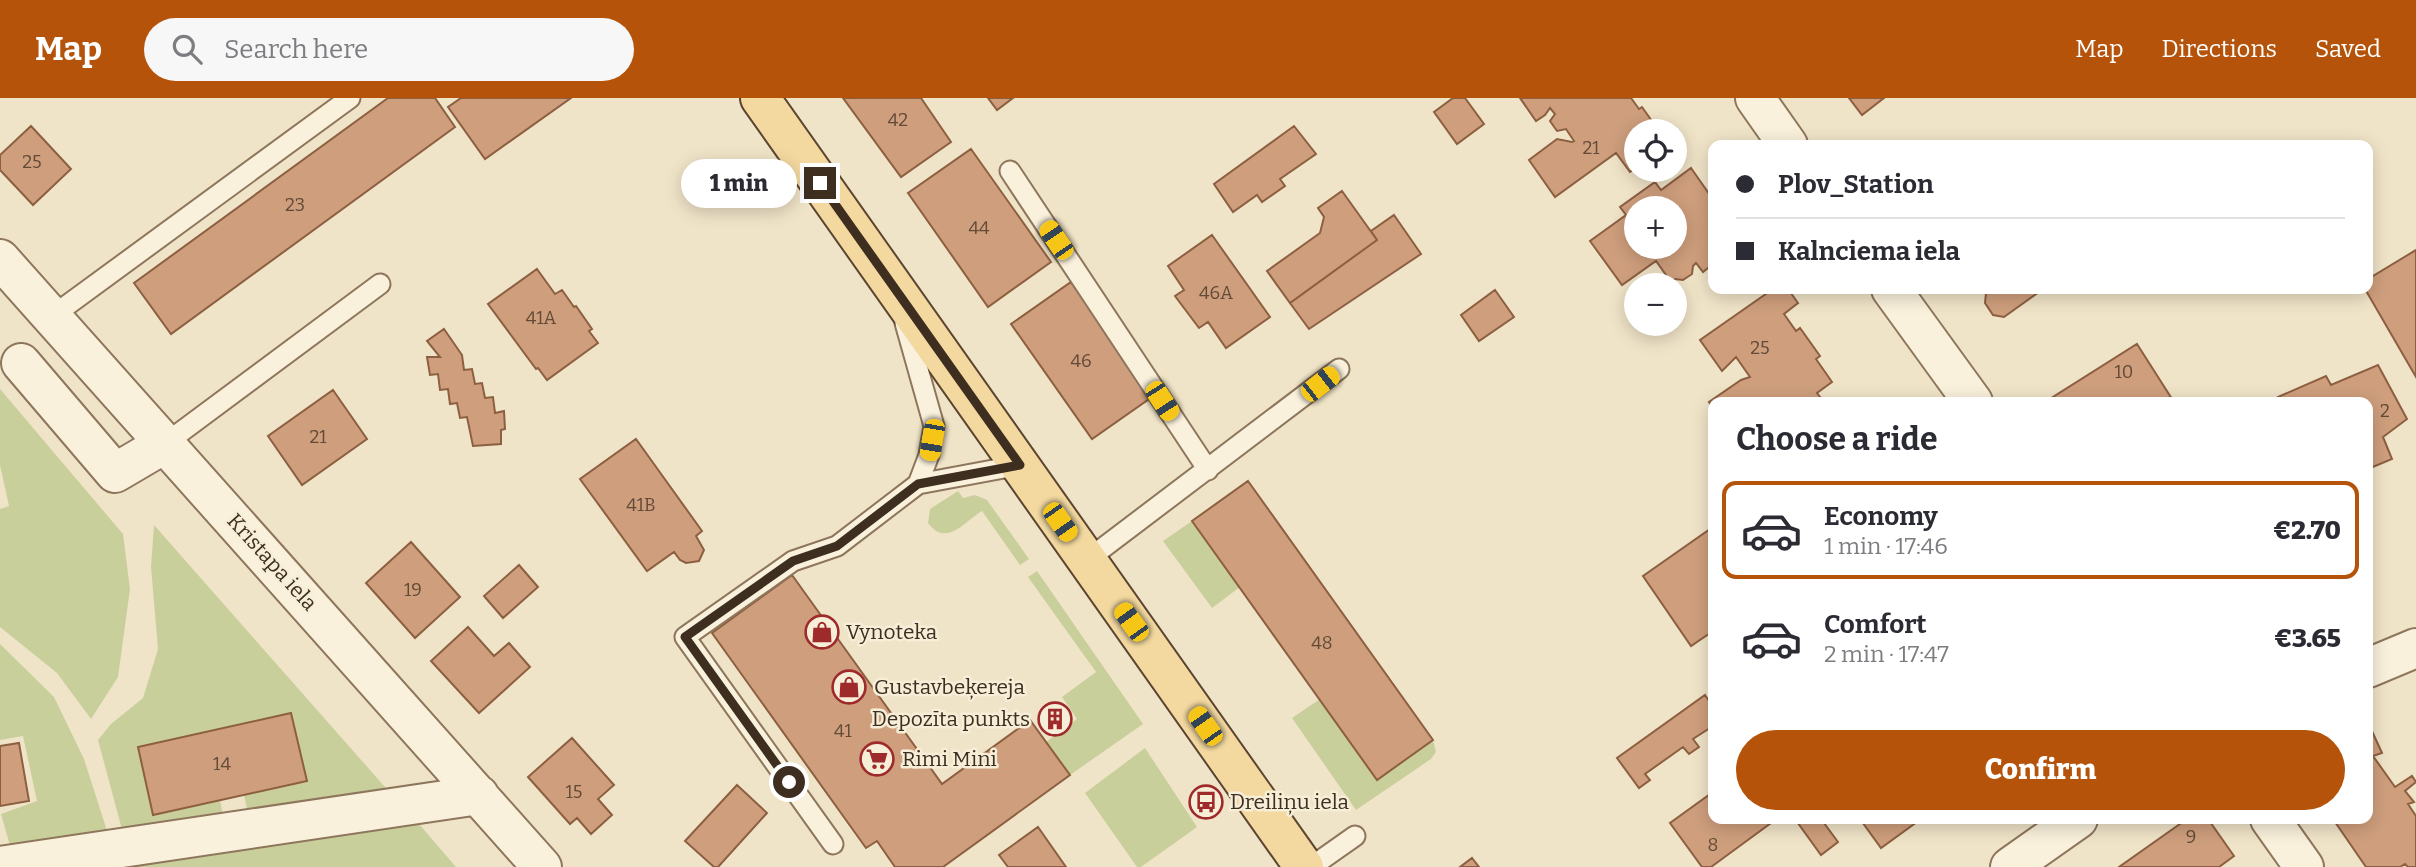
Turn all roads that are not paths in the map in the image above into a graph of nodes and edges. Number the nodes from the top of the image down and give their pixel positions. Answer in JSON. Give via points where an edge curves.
{"nodes":[{"id":1,"x":350,"y":98,"type":"edge"},
{"id":2,"x":760,"y":98,"type":"edge"},
{"id":3,"x":1755,"y":98,"type":"edge"},
{"id":4,"x":1784,"y":140,"type":"edge"},
{"id":5,"x":1010,"y":171,"type":"dead end"},
{"id":6,"x":0,"y":259,"type":"edge"},
{"id":7,"x":380,"y":284,"type":"dead end"},
{"id":8,"x":895,"y":289,"type":"junction"},
{"id":9,"x":1895,"y":294,"type":"edge"},
{"id":10,"x":57,"y":323,"type":"junction"},
{"id":11,"x":10,"y":366,"type":"edge"},
{"id":12,"x":1339,"y":369,"type":"dead end"},
{"id":13,"x":1969,"y":397,"type":"edge"},
{"id":14,"x":166,"y":443,"type":"junction"},
{"id":15,"x":1020,"y":465,"type":"junction"},
{"id":16,"x":1208,"y":470,"type":"junction"},
{"id":17,"x":918,"y":484,"type":"junction"},
{"id":18,"x":1087,"y":560,"type":"junction"},
{"id":19,"x":2416,"y":648,"type":"edge"},
{"id":20,"x":2373,"y":666,"type":"edge"},
{"id":21,"x":478,"y":795,"type":"junction"},
{"id":22,"x":2071,"y":824,"type":"edge"},
{"id":23,"x":2274,"y":824,"type":"edge"},
{"id":24,"x":1355,"y":836,"type":"dead end"},
{"id":25,"x":833,"y":844,"type":"dead end"},
{"id":26,"x":0,"y":866,"type":"edge"},
{"id":27,"x":542,"y":867,"type":"edge"},
{"id":28,"x":1304,"y":867,"type":"edge"},
{"id":29,"x":1311,"y":867,"type":"edge"},
{"id":30,"x":2010,"y":867,"type":"edge"},
{"id":31,"x":2304,"y":867,"type":"edge"}],
"edges":[{"from":1,"to":10,"type":"lane"},
{"from":2,"to":8,"type":"main road"},
{"from":3,"to":4,"type":"street"},
{"from":5,"to":16,"type":"lane"},
{"from":6,"to":10,"type":"street","name":"Kristapa iela"},
{"from":7,"to":14,"type":"lane"},
{"from":8,"to":15,"type":"main road"},
{"from":8,"to":17,"type":"lane","via":[[934,425]]},
{"from":9,"to":13,"type":"street"},
{"from":10,"to":11,"type":"street"},
{"from":10,"to":14,"type":"street","name":"Kristapa iela"},
{"from":11,"to":14,"type":"street","via":[[115,473]]},
{"from":12,"to":16,"type":"lane"},
{"from":14,"to":21,"type":"street","name":"Kristapa iela"},
{"from":15,"to":17,"type":"lane"},
{"from":15,"to":18,"type":"main road"},
{"from":16,"to":18,"type":"lane"},
{"from":17,"to":25,"type":"lane","via":[[837,546],[793,561],[685,637]]},
{"from":18,"to":28,"type":"main road"},
{"from":19,"to":20,"type":"street"},
{"from":21,"to":26,"type":"street"},
{"from":21,"to":27,"type":"street","name":"Kristapa iela"},
{"from":22,"to":30,"type":"street"},
{"from":23,"to":31,"type":"street"},
{"from":24,"to":29,"type":"lane"}]}
